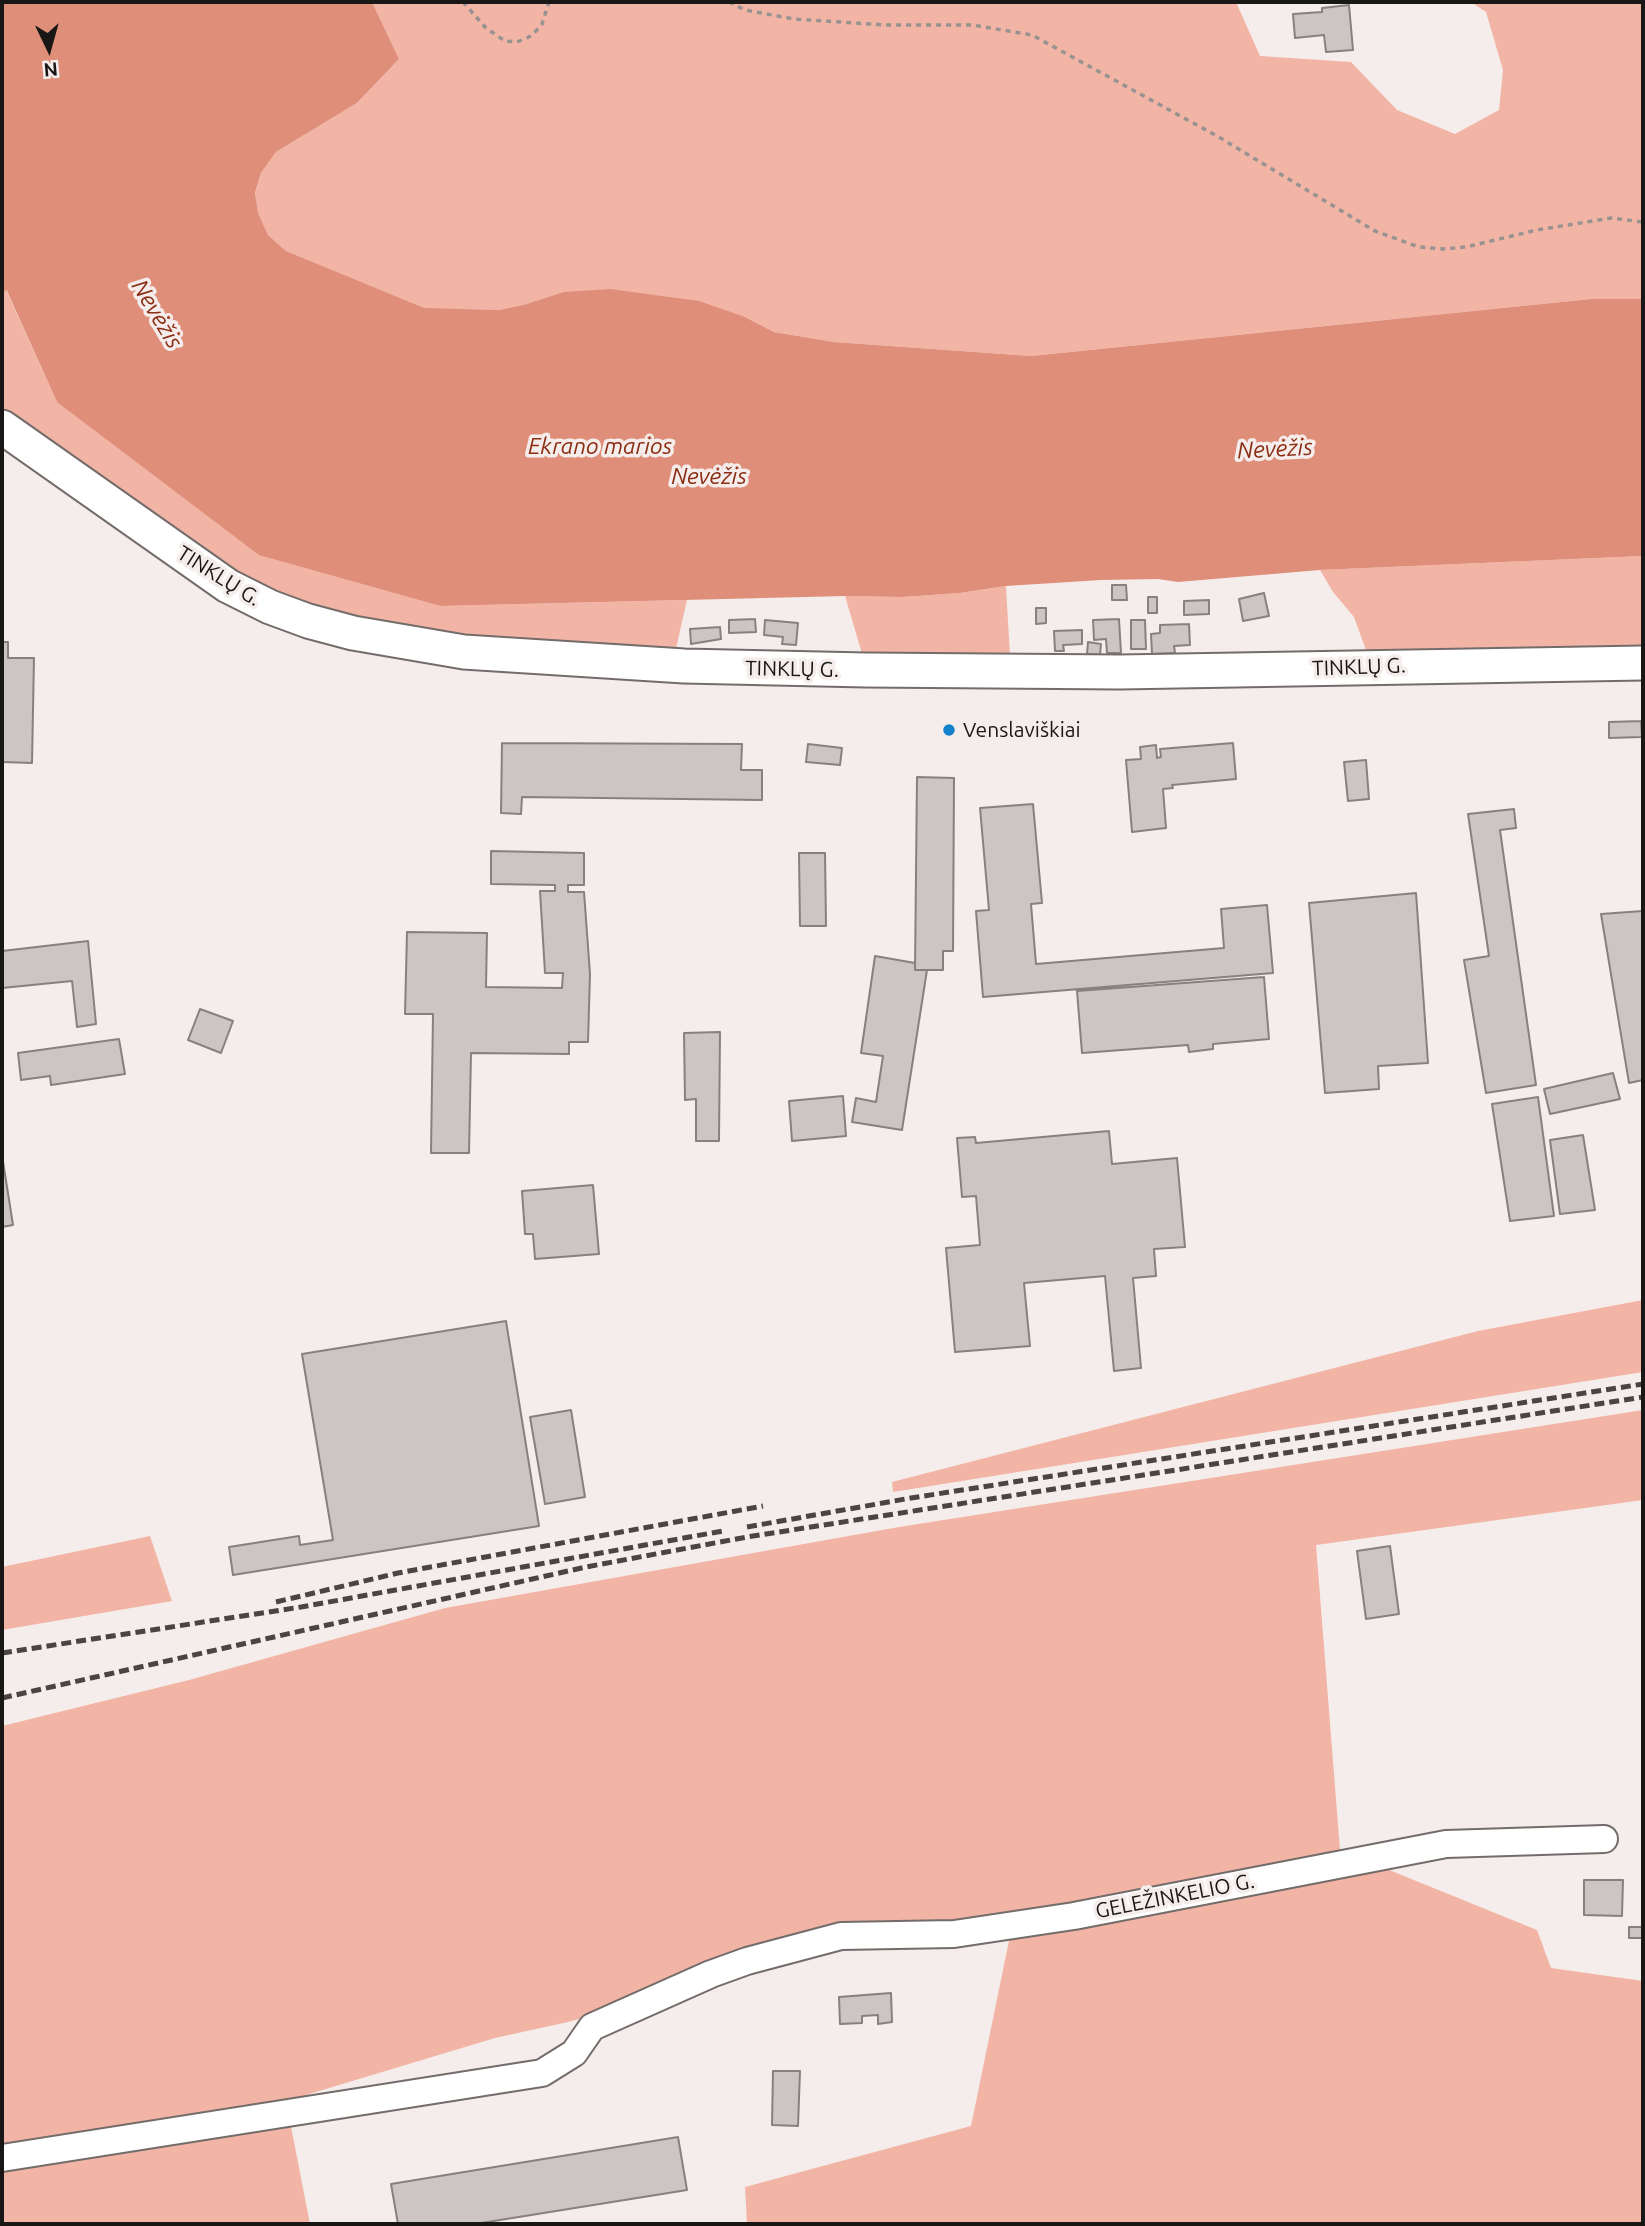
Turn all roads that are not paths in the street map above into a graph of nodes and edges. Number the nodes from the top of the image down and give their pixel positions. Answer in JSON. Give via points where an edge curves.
{"nodes":[{"id":1,"x":2,"y":427,"type":"edge"},
{"id":2,"x":1643,"y":663,"type":"edge"},
{"id":3,"x":1604,"y":1839,"type":"dead end"},
{"id":4,"x":2,"y":2158,"type":"edge"}],
"edges":[{"from":1,"to":2,"type":"main road","name":"TINKLŲ G.","via":[[228,586],[270,607],[352,633],[464,652],[684,666],[853,670],[1120,672]]},
{"from":3,"to":4,"type":"street","name":"GELEŽINKELIO G.","via":[[1446,1844],[1074,1916],[954,1934],[841,1936],[711,1974],[592,2027],[573,2053],[542,2073]]}]}
